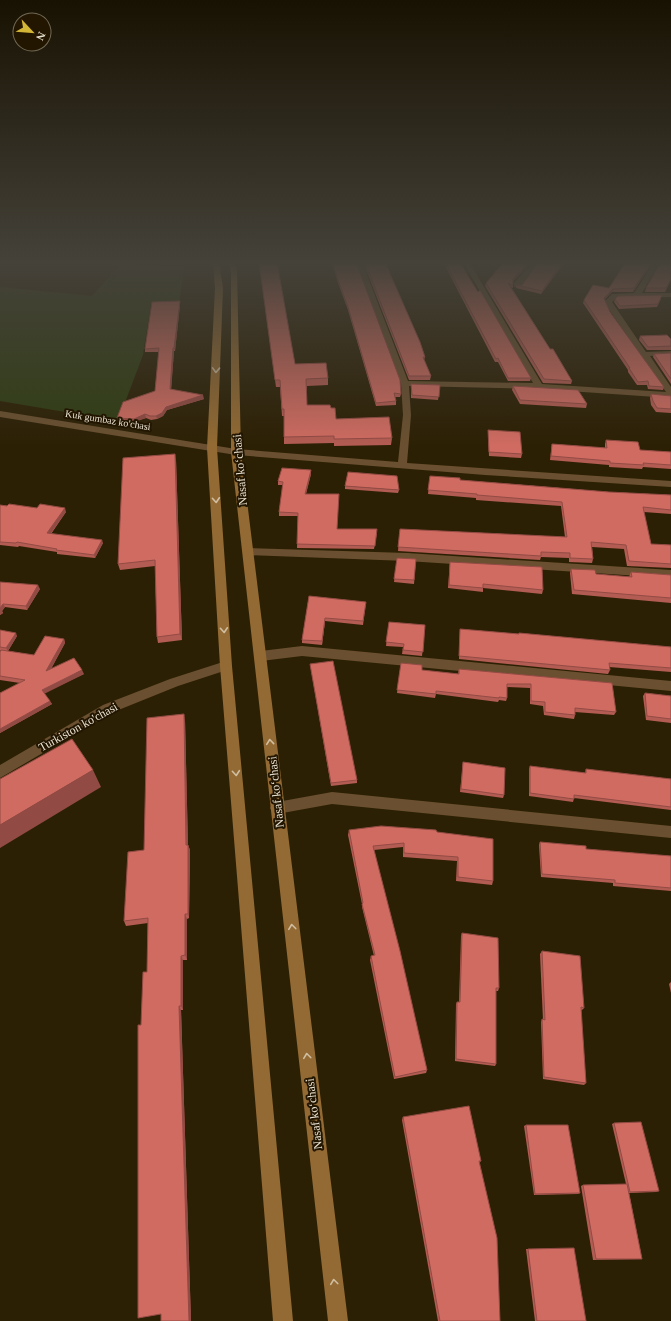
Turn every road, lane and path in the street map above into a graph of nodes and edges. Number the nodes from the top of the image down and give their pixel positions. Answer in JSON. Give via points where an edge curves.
{"nodes":[{"id":1,"x":217,"y":324,"type":"edge"},
{"id":2,"x":235,"y":324,"type":"edge"},
{"id":3,"x":382,"y":324,"type":"edge"},
{"id":4,"x":502,"y":324,"type":"edge"},
{"id":5,"x":623,"y":324,"type":"edge"},
{"id":6,"x":671,"y":353,"type":"edge"},
{"id":7,"x":644,"y":354,"type":"junction"},
{"id":8,"x":405,"y":383,"type":"junction"},
{"id":9,"x":539,"y":386,"type":"junction"},
{"id":10,"x":671,"y":394,"type":"edge"},
{"id":11,"x":0,"y":414,"type":"edge"},
{"id":12,"x":212,"y":448,"type":"junction"},
{"id":13,"x":236,"y":452,"type":"junction"},
{"id":14,"x":402,"y":465,"type":"junction"},
{"id":15,"x":671,"y":484,"type":"edge"},
{"id":16,"x":249,"y":552,"type":"junction"},
{"id":17,"x":671,"y":574,"type":"edge"},
{"id":18,"x":262,"y":656,"type":"junction"},
{"id":19,"x":226,"y":666,"type":"junction"},
{"id":20,"x":671,"y":686,"type":"edge"},
{"id":21,"x":0,"y":772,"type":"edge"},
{"id":22,"x":277,"y":808,"type":"junction"},
{"id":23,"x":671,"y":832,"type":"edge"},
{"id":24,"x":283,"y":1321,"type":"edge"},
{"id":25,"x":338,"y":1321,"type":"edge"}],
"edges":[{"from":1,"to":12,"type":"main road","name":"Nasaf ko‘chasi","one_way":true},
{"from":2,"to":13,"type":"main road","name":"Nasaf ko‘chasi"},
{"from":3,"to":8,"type":"street"},
{"from":4,"to":9,"type":"street"},
{"from":5,"to":7,"type":"street"},
{"from":6,"to":7,"type":"street"},
{"from":7,"to":10,"type":"street"},
{"from":8,"to":9,"type":"street"},
{"from":8,"to":14,"type":"street","via":[[407,415]]},
{"from":9,"to":10,"type":"street"},
{"from":11,"to":12,"type":"street","name":"Kuk gumbaz ko'chasi"},
{"from":12,"to":13,"type":"street","name":"Kuk gumbaz ko'chasi"},
{"from":12,"to":19,"type":"main road","name":"Nasaf ko‘chasi","one_way":true},
{"from":13,"to":14,"type":"street","name":"Kuk gumbaz ko'chasi"},
{"from":13,"to":16,"type":"main road","name":"Nasaf ko‘chasi"},
{"from":14,"to":15,"type":"street","name":"Kuk gumbaz ko'chasi"},
{"from":16,"to":17,"type":"street","via":[[513,563]]},
{"from":16,"to":18,"type":"main road","name":"Nasaf ko‘chasi"},
{"from":18,"to":20,"type":"street","via":[[302,651]]},
{"from":22,"to":18,"type":"main road","name":"Nasaf ko‘chasi","one_way":true},
{"from":19,"to":21,"type":"street","name":"Turkiston ko'chasi","via":[[174,682],[107,709]]},
{"from":19,"to":24,"type":"main road","name":"Nasaf ko‘chasi","one_way":true},
{"from":22,"to":23,"type":"street","via":[[332,798]]},
{"from":25,"to":22,"type":"main road","name":"Nasaf ko‘chasi","one_way":true}]}
